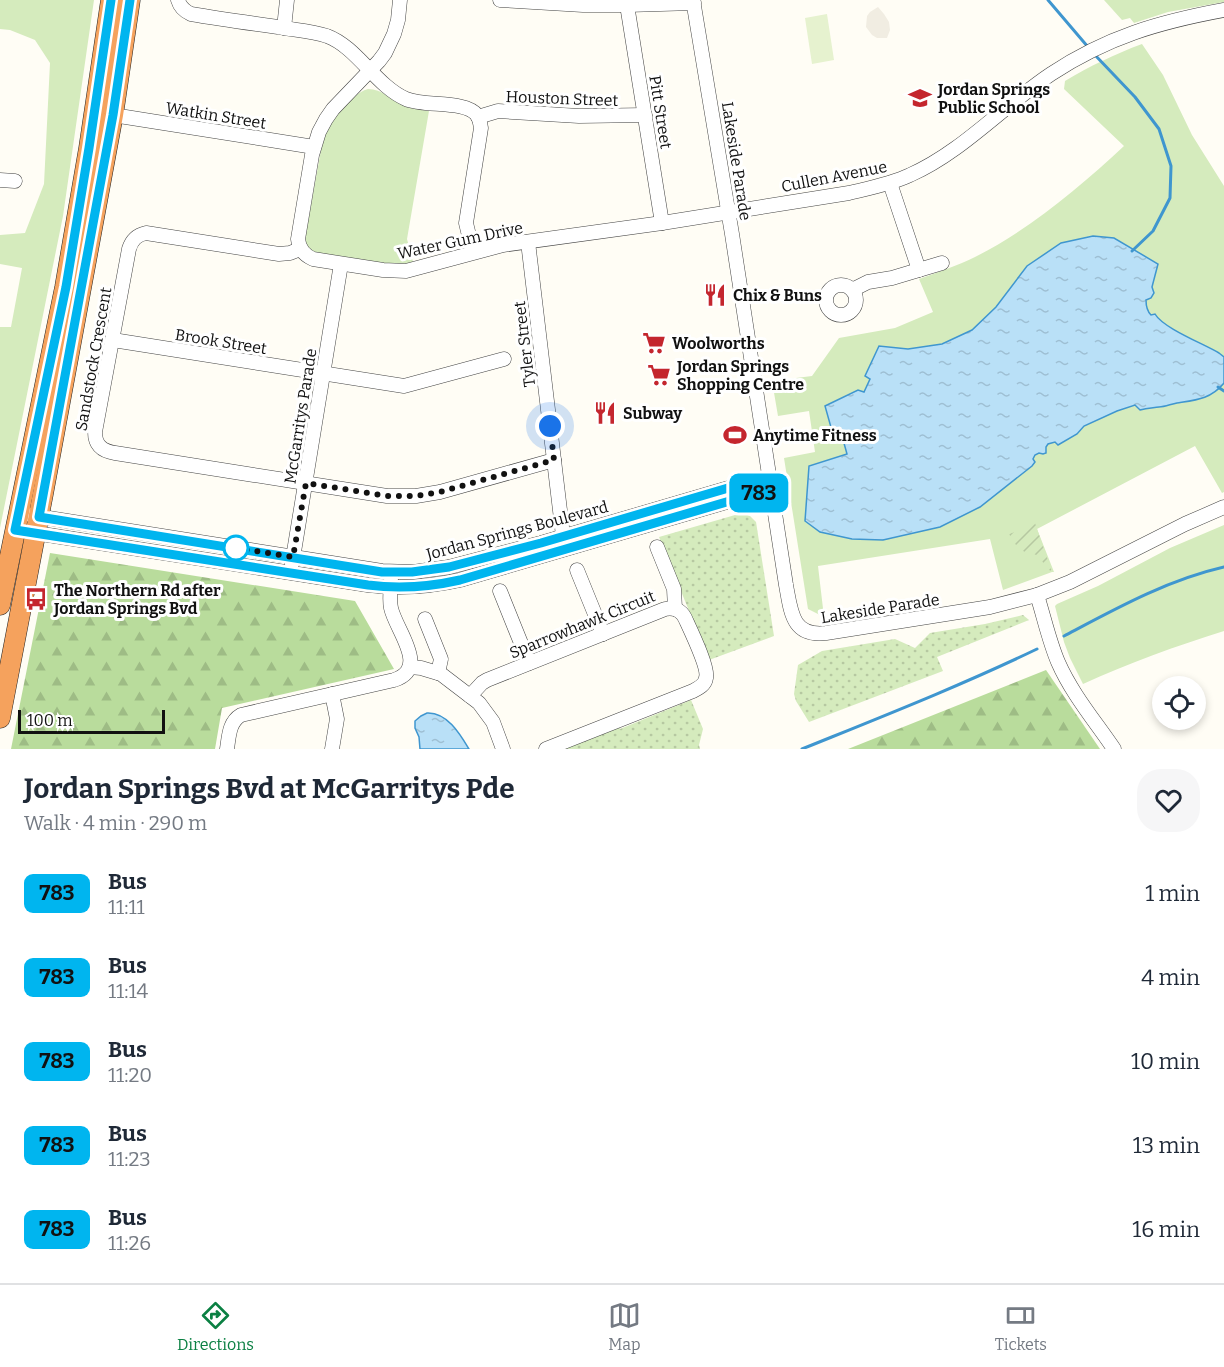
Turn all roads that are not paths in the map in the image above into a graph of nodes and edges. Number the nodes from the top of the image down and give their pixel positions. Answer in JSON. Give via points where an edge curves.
{"nodes":[{"id":1,"x":111,"y":0,"type":"edge"},
{"id":2,"x":130,"y":0,"type":"edge"},
{"id":3,"x":178,"y":0,"type":"edge"},
{"id":4,"x":288,"y":0,"type":"edge"},
{"id":5,"x":400,"y":0,"type":"edge"},
{"id":6,"x":500,"y":0,"type":"edge"},
{"id":7,"x":694,"y":1,"type":"edge"},
{"id":8,"x":627,"y":6,"type":"junction"},
{"id":9,"x":1224,"y":10,"type":"edge"},
{"id":10,"x":284,"y":28,"type":"junction"},
{"id":11,"x":370,"y":71,"type":"junction"},
{"id":12,"x":113,"y":115,"type":"junction"},
{"id":13,"x":645,"y":115,"type":"junction"},
{"id":14,"x":478,"y":117,"type":"junction"},
{"id":15,"x":314,"y":147,"type":"junction"},
{"id":16,"x":0,"y":180,"type":"edge"},
{"id":17,"x":15,"y":181,"type":"dead end"},
{"id":18,"x":890,"y":183,"type":"junction"},
{"id":19,"x":728,"y":212,"type":"junction"},
{"id":20,"x":662,"y":223,"type":"junction"},
{"id":21,"x":528,"y":242,"type":"junction"},
{"id":22,"x":300,"y":249,"type":"junction"},
{"id":23,"x":473,"y":252,"type":"junction"},
{"id":24,"x":942,"y":263,"type":"dead end"},
{"id":25,"x":341,"y":264,"type":"junction"},
{"id":26,"x":920,"y":270,"type":"junction"},
{"id":27,"x":852,"y":290,"type":"dead end"},
{"id":28,"x":112,"y":340,"type":"junction"},
{"id":29,"x":504,"y":359,"type":"dead end"},
{"id":30,"x":324,"y":374,"type":"junction"},
{"id":31,"x":554,"y":460,"type":"junction"},
{"id":32,"x":306,"y":483,"type":"junction"},
{"id":33,"x":770,"y":483,"type":"junction"},
{"id":34,"x":1224,"y":507,"type":"edge"},
{"id":35,"x":17,"y":521,"type":"junction"},
{"id":36,"x":37,"y":525,"type":"junction"},
{"id":37,"x":564,"y":543,"type":"junction"},
{"id":38,"x":657,"y":547,"type":"dead end"},
{"id":39,"x":293,"y":557,"type":"junction"},
{"id":40,"x":577,"y":570,"type":"dead end"},
{"id":41,"x":391,"y":572,"type":"junction"},
{"id":42,"x":291,"y":573,"type":"junction"},
{"id":43,"x":391,"y":587,"type":"junction"},
{"id":44,"x":500,"y":591,"type":"dead end"},
{"id":45,"x":1037,"y":595,"type":"junction"},
{"id":46,"x":0,"y":605,"type":"edge"},
{"id":47,"x":675,"y":609,"type":"junction"},
{"id":48,"x":425,"y":619,"type":"dead end"},
{"id":49,"x":603,"y":634,"type":"junction"},
{"id":50,"x":529,"y":663,"type":"junction"},
{"id":51,"x":410,"y":667,"type":"junction"},
{"id":52,"x":438,"y":673,"type":"junction"},
{"id":53,"x":332,"y":694,"type":"junction"},
{"id":54,"x":470,"y":696,"type":"junction"},
{"id":55,"x":0,"y":718,"type":"edge"},
{"id":56,"x":227,"y":749,"type":"edge"},
{"id":57,"x":332,"y":749,"type":"edge"},
{"id":58,"x":503,"y":749,"type":"edge"},
{"id":59,"x":546,"y":749,"type":"edge"},
{"id":60,"x":1114,"y":749,"type":"edge"}],
"edges":[{"from":1,"to":35,"type":"highway","via":[[66,287]]},
{"from":2,"to":12,"type":"highway"},
{"from":3,"to":10,"type":"street","via":[[191,14]]},
{"from":4,"to":10,"type":"street"},
{"from":5,"to":11,"type":"street","via":[[394,34]]},
{"from":6,"to":8,"type":"street"},
{"from":7,"to":8,"type":"street"},
{"from":7,"to":19,"type":"street","name":"Lakeside Parade"},
{"from":8,"to":13,"type":"street","name":"Pitt Street"},
{"from":9,"to":18,"type":"street","name":"Cullen Avenue","via":[[1156,25],[1077,58],[946,154]]},
{"from":10,"to":11,"type":"street","via":[[330,37]]},
{"from":11,"to":14,"type":"street","via":[[406,99],[464,107]]},
{"from":11,"to":15,"type":"street","via":[[326,119]]},
{"from":12,"to":15,"type":"street","name":"Watkin Street"},
{"from":12,"to":36,"type":"highway"},
{"from":13,"to":14,"type":"street","name":"Houston Street","via":[[498,111]]},
{"from":13,"to":20,"type":"street","name":"Pitt Street"},
{"from":14,"to":23,"type":"street","via":[[481,134],[466,223]]},
{"from":15,"to":22,"type":"street","via":[[298,234]]},
{"from":16,"to":17,"type":"street"},
{"from":18,"to":19,"type":"street","name":"Cullen Avenue"},
{"from":18,"to":26,"type":"street"},
{"from":19,"to":20,"type":"street","name":"Water Gum Drive"},
{"from":19,"to":33,"type":"street","name":"Lakeside Parade"},
{"from":20,"to":21,"type":"street","name":"Water Gum Drive"},
{"from":21,"to":23,"type":"street","name":"Water Gum Drive"},
{"from":21,"to":31,"type":"street","name":"Tyler Street"},
{"from":22,"to":25,"type":"street","name":"Water Gum Drive","via":[[313,259]]},
{"from":22,"to":28,"type":"street","name":"Sandstock Crescent","via":[[279,254],[146,233],[137,236],[129,249]]},
{"from":23,"to":25,"type":"street","name":"Water Gum Drive","via":[[406,271]]},
{"from":24,"to":26,"type":"street"},
{"from":25,"to":30,"type":"street","name":"McGarritys Parade"},
{"from":26,"to":27,"type":"street","via":[[868,282]]},
{"from":28,"to":30,"type":"street","name":"Brook Street"},
{"from":28,"to":32,"type":"street","name":"Sandstock Crescent","via":[[95,432],[100,447],[109,452]]},
{"from":29,"to":30,"type":"street","name":"Brook Street","via":[[404,386]]},
{"from":30,"to":32,"type":"street","name":"McGarritys Parade"},
{"from":31,"to":32,"type":"street","via":[[416,496],[387,496]]},
{"from":31,"to":37,"type":"street","name":"Tyler Street"},
{"from":32,"to":39,"type":"street","name":"McGarritys Parade"},
{"from":33,"to":37,"type":"street","name":"Jordan Springs Boulevard"},
{"from":33,"to":45,"type":"street","name":"Lakeside Parade","via":[[790,607],[793,619],[805,632],[815,635],[969,611]]},
{"from":34,"to":45,"type":"street","name":"Lakeside Parade"},
{"from":35,"to":36,"type":"street","name":"Jordan Springs Boulevard"},
{"from":35,"to":46,"type":"highway"},
{"from":36,"to":39,"type":"street","name":"Jordan Springs Boulevard"},
{"from":36,"to":42,"type":"street","name":"Jordan Springs Boulevard"},
{"from":36,"to":55,"type":"highway"},
{"from":37,"to":41,"type":"street","name":"Jordan Springs Boulevard","via":[[423,572]]},
{"from":37,"to":43,"type":"street","name":"Jordan Springs Boulevard","via":[[445,583]]},
{"from":38,"to":47,"type":"street","via":[[674,589]]},
{"from":39,"to":41,"type":"street","name":"Jordan Springs Boulevard"},
{"from":39,"to":42,"type":"street","name":"McGarritys Parade"},
{"from":40,"to":49,"type":"street"},
{"from":41,"to":43,"type":"street"},
{"from":42,"to":43,"type":"street","name":"Jordan Springs Boulevard"},
{"from":43,"to":51,"type":"street","via":[[390,608],[409,652]]},
{"from":44,"to":50,"type":"street"},
{"from":45,"to":60,"type":"street","via":[[1063,672]]},
{"from":47,"to":49,"type":"street","name":"Sparrowhawk Circuit","via":[[665,609]]},
{"from":47,"to":59,"type":"street","name":"Sparrowhawk Circuit","via":[[684,616],[706,668],[702,685]]},
{"from":48,"to":52,"type":"street","via":[[441,659]]},
{"from":49,"to":50,"type":"street","name":"Sparrowhawk Circuit"},
{"from":50,"to":54,"type":"street","name":"Sparrowhawk Circuit","via":[[487,680]]},
{"from":51,"to":52,"type":"street"},
{"from":51,"to":53,"type":"street","via":[[399,679]]},
{"from":52,"to":54,"type":"street"},
{"from":53,"to":56,"type":"street","via":[[241,715],[232,724]]},
{"from":53,"to":57,"type":"street","via":[[337,719]]},
{"from":54,"to":58,"type":"street","via":[[489,715]]}]}
